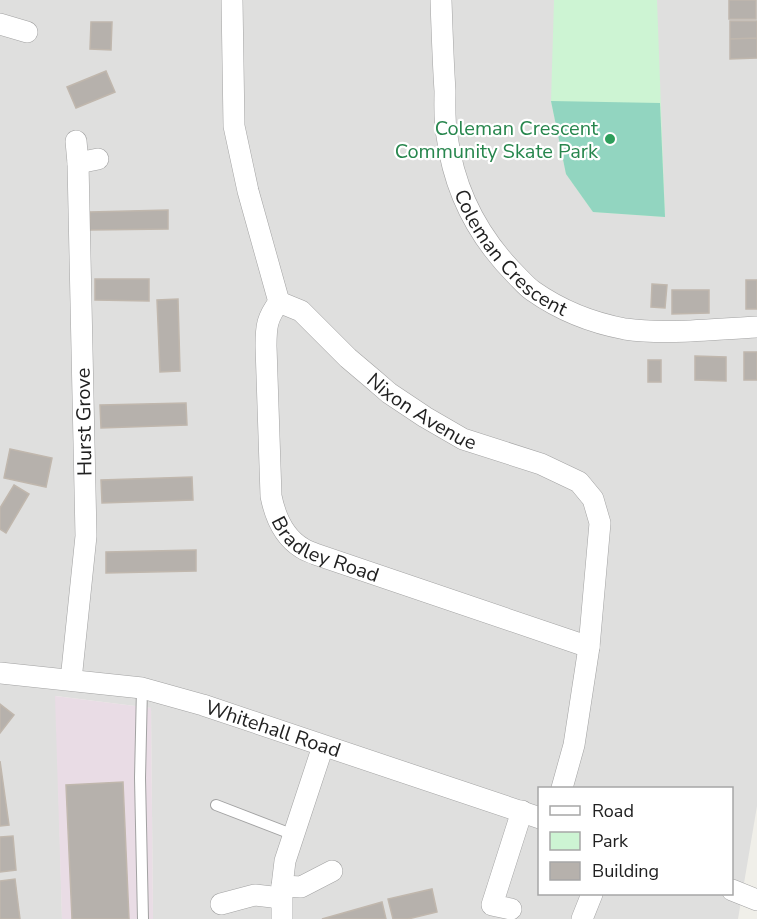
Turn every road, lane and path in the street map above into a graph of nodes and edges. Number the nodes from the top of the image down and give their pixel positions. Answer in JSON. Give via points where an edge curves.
{"nodes":[{"id":1,"x":232,"y":0,"type":"edge"},
{"id":2,"x":441,"y":0,"type":"edge"},
{"id":3,"x":0,"y":24,"type":"edge"},
{"id":4,"x":27,"y":32,"type":"dead end"},
{"id":5,"x":76,"y":141,"type":"dead end"},
{"id":6,"x":279,"y":302,"type":"junction"},
{"id":7,"x":757,"y":327,"type":"edge"},
{"id":8,"x":589,"y":647,"type":"junction"},
{"id":9,"x":0,"y":673,"type":"edge"},
{"id":10,"x":71,"y":680,"type":"junction"},
{"id":11,"x":142,"y":688,"type":"junction"},
{"id":12,"x":323,"y":746,"type":"junction"},
{"id":13,"x":563,"y":787,"type":"edge"},
{"id":14,"x":216,"y":805,"type":"dead end"},
{"id":15,"x":531,"y":815,"type":"edge"},
{"id":16,"x":294,"y":835,"type":"junction"},
{"id":17,"x":332,"y":871,"type":"dead end"},
{"id":18,"x":733,"y":890,"type":"edge"},
{"id":19,"x":281,"y":892,"type":"junction"},
{"id":20,"x":592,"y":895,"type":"edge"},
{"id":21,"x":757,"y":900,"type":"edge"},
{"id":22,"x":221,"y":904,"type":"dead end"},
{"id":23,"x":511,"y":909,"type":"dead end"},
{"id":24,"x":143,"y":919,"type":"edge"},
{"id":25,"x":282,"y":919,"type":"edge"},
{"id":26,"x":582,"y":919,"type":"edge"}],
"edges":[{"from":1,"to":6,"type":"street","via":[[234,126]]},
{"from":2,"to":7,"type":"street","name":"Coleman Crescent","via":[[446,135],[453,167],[474,221],[509,268],[532,290],[558,305],[587,319],[616,326],[658,332]]},
{"from":3,"to":4,"type":"street"},
{"from":5,"to":10,"type":"street","name":"Hurst Grove","via":[[88,161],[86,536]]},
{"from":6,"to":8,"type":"street","name":"Nixon Avenue","via":[[301,311],[381,387],[425,417],[463,439],[541,464],[579,482],[593,499],[600,523]]},
{"from":6,"to":8,"type":"street","name":"Bradley Road","via":[[270,314],[266,346],[271,496],[286,534],[302,549],[315,554]]},
{"from":8,"to":13,"type":"street","name":"Nixon Avenue","via":[[574,744]]},
{"from":9,"to":10,"type":"street","name":"Whitehall Road"},
{"from":10,"to":11,"type":"street","name":"Whitehall Road"},
{"from":11,"to":12,"type":"street","name":"Whitehall Road"},
{"from":11,"to":24,"type":"lane"},
{"from":12,"to":15,"type":"street","name":"Whitehall Road"},
{"from":12,"to":16,"type":"street"},
{"from":14,"to":16,"type":"lane"},
{"from":15,"to":23,"type":"street","via":[[492,905]]},
{"from":16,"to":19,"type":"street"},
{"from":17,"to":19,"type":"street"},
{"from":18,"to":21,"type":"street"},
{"from":19,"to":22,"type":"street"},
{"from":19,"to":25,"type":"street"},
{"from":20,"to":26,"type":"street"}]}
